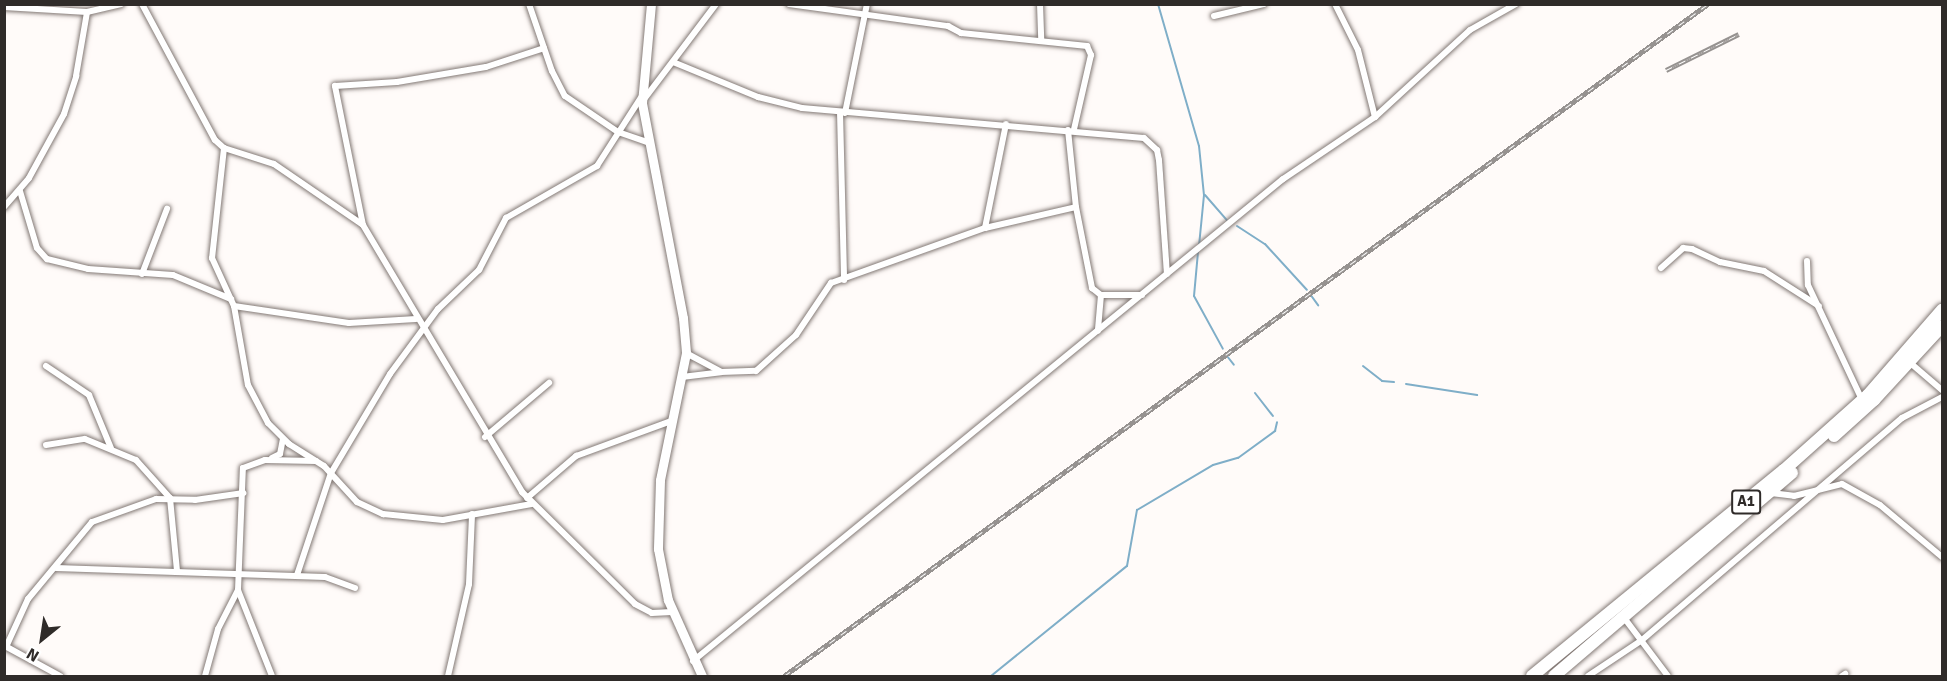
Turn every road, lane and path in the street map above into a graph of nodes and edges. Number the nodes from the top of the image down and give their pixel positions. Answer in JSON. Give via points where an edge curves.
{"nodes":[{"id":1,"x":121,"y":4,"type":"edge"},
{"id":2,"x":142,"y":4,"type":"edge"},
{"id":3,"x":529,"y":4,"type":"edge"},
{"id":4,"x":651,"y":4,"type":"edge"},
{"id":5,"x":716,"y":4,"type":"edge"},
{"id":6,"x":789,"y":4,"type":"edge"},
{"id":7,"x":867,"y":4,"type":"edge"},
{"id":8,"x":1040,"y":4,"type":"edge"},
{"id":9,"x":1264,"y":4,"type":"edge"},
{"id":10,"x":1335,"y":4,"type":"edge"},
{"id":11,"x":1516,"y":4,"type":"edge"},
{"id":12,"x":4,"y":7,"type":"edge"},
{"id":13,"x":87,"y":12,"type":"junction"},
{"id":14,"x":1214,"y":16,"type":"dead end"},
{"id":15,"x":867,"y":19,"type":"junction"},
{"id":16,"x":1041,"y":41,"type":"junction"},
{"id":17,"x":544,"y":48,"type":"junction"},
{"id":18,"x":673,"y":62,"type":"junction"},
{"id":19,"x":642,"y":99,"type":"junction"},
{"id":20,"x":842,"y":112,"type":"junction"},
{"id":21,"x":1375,"y":117,"type":"junction"},
{"id":22,"x":1006,"y":124,"type":"junction"},
{"id":23,"x":1071,"y":130,"type":"junction"},
{"id":24,"x":618,"y":132,"type":"junction"},
{"id":25,"x":647,"y":142,"type":"junction"},
{"id":26,"x":224,"y":148,"type":"junction"},
{"id":27,"x":20,"y":191,"type":"junction"},
{"id":28,"x":4,"y":207,"type":"edge"},
{"id":29,"x":1076,"y":207,"type":"junction"},
{"id":30,"x":167,"y":209,"type":"dead end"},
{"id":31,"x":363,"y":225,"type":"junction"},
{"id":32,"x":985,"y":228,"type":"junction"},
{"id":33,"x":1807,"y":261,"type":"dead end"},
{"id":34,"x":1661,"y":268,"type":"dead end"},
{"id":35,"x":142,"y":274,"type":"junction"},
{"id":36,"x":1167,"y":274,"type":"junction"},
{"id":37,"x":844,"y":280,"type":"junction"},
{"id":38,"x":1101,"y":295,"type":"junction"},
{"id":39,"x":1142,"y":295,"type":"junction"},
{"id":40,"x":233,"y":302,"type":"junction"},
{"id":41,"x":1819,"y":306,"type":"junction"},
{"id":42,"x":1942,"y":310,"type":"edge"},
{"id":43,"x":416,"y":319,"type":"junction"},
{"id":44,"x":1942,"y":326,"type":"edge"},
{"id":45,"x":423,"y":329,"type":"junction"},
{"id":46,"x":1098,"y":331,"type":"junction"},
{"id":47,"x":686,"y":353,"type":"junction"},
{"id":48,"x":1907,"y":360,"type":"junction"},
{"id":49,"x":46,"y":366,"type":"dead end"},
{"id":50,"x":721,"y":372,"type":"junction"},
{"id":51,"x":682,"y":377,"type":"junction"},
{"id":52,"x":549,"y":383,"type":"dead end"},
{"id":53,"x":1942,"y":390,"type":"edge"},
{"id":54,"x":1942,"y":397,"type":"edge"},
{"id":55,"x":1862,"y":400,"type":"junction"},
{"id":56,"x":674,"y":420,"type":"junction"},
{"id":57,"x":485,"y":437,"type":"junction"},
{"id":58,"x":283,"y":439,"type":"junction"},
{"id":59,"x":46,"y":445,"type":"dead end"},
{"id":60,"x":111,"y":448,"type":"junction"},
{"id":61,"x":265,"y":460,"type":"junction"},
{"id":62,"x":317,"y":461,"type":"junction"},
{"id":63,"x":331,"y":473,"type":"junction"},
{"id":64,"x":243,"y":493,"type":"junction"},
{"id":65,"x":1771,"y":493,"type":"junction"},
{"id":66,"x":1809,"y":494,"type":"junction"},
{"id":67,"x":170,"y":498,"type":"junction"},
{"id":68,"x":530,"y":501,"type":"junction"},
{"id":69,"x":472,"y":514,"type":"junction"},
{"id":70,"x":1942,"y":557,"type":"edge"},
{"id":71,"x":56,"y":568,"type":"junction"},
{"id":72,"x":177,"y":571,"type":"junction"},
{"id":73,"x":240,"y":575,"type":"junction"},
{"id":74,"x":297,"y":575,"type":"junction"},
{"id":75,"x":355,"y":588,"type":"dead end"},
{"id":76,"x":238,"y":590,"type":"junction"},
{"id":77,"x":672,"y":612,"type":"junction"},
{"id":78,"x":1625,"y":619,"type":"junction"},
{"id":79,"x":1642,"y":640,"type":"junction"},
{"id":80,"x":5,"y":646,"type":"edge"},
{"id":81,"x":693,"y":662,"type":"junction"},
{"id":82,"x":698,"y":675,"type":"edge"},
{"id":83,"x":60,"y":676,"type":"edge"},
{"id":84,"x":205,"y":676,"type":"edge"},
{"id":85,"x":272,"y":676,"type":"edge"},
{"id":86,"x":448,"y":676,"type":"edge"},
{"id":87,"x":1532,"y":676,"type":"edge"},
{"id":88,"x":1554,"y":676,"type":"edge"},
{"id":89,"x":1588,"y":676,"type":"edge"},
{"id":90,"x":1668,"y":676,"type":"edge"}],
"edges":[{"from":1,"to":13,"type":"street"},
{"from":2,"to":26,"type":"street","via":[[215,140]]},
{"from":3,"to":17,"type":"street"},
{"from":4,"to":19,"type":"street"},
{"from":5,"to":18,"type":"street"},
{"from":6,"to":15,"type":"street"},
{"from":7,"to":15,"type":"street"},
{"from":8,"to":16,"type":"street"},
{"from":9,"to":14,"type":"street"},
{"from":10,"to":21,"type":"street","via":[[1358,50]]},
{"from":11,"to":21,"type":"street","via":[[1470,30]]},
{"from":12,"to":13,"type":"street"},
{"from":13,"to":27,"type":"street","via":[[71,95]]},
{"from":15,"to":16,"type":"street"},
{"from":15,"to":20,"type":"street"},
{"from":16,"to":23,"type":"street","via":[[1084,45],[1091,51]]},
{"from":17,"to":24,"type":"street","via":[[566,96]]},
{"from":17,"to":31,"type":"street","via":[[486,67],[397,82],[335,86]]},
{"from":18,"to":19,"type":"street"},
{"from":18,"to":20,"type":"street","via":[[779,103]]},
{"from":19,"to":24,"type":"street"},
{"from":19,"to":25,"type":"street"},
{"from":20,"to":22,"type":"street"},
{"from":20,"to":37,"type":"street"},
{"from":21,"to":36,"type":"street","via":[[1283,179]]},
{"from":22,"to":23,"type":"street"},
{"from":22,"to":32,"type":"street"},
{"from":23,"to":29,"type":"street"},
{"from":23,"to":36,"type":"street","via":[[1139,136],[1157,150]]},
{"from":24,"to":25,"type":"street"},
{"from":24,"to":45,"type":"street","via":[[604,158],[588,174],[506,218],[478,270]]},
{"from":25,"to":47,"type":"street","via":[[684,318]]},
{"from":26,"to":31,"type":"street","via":[[274,164]]},
{"from":26,"to":40,"type":"street","via":[[211,251]]},
{"from":27,"to":28,"type":"street"},
{"from":27,"to":35,"type":"street","via":[[37,248],[47,259],[68,266]]},
{"from":29,"to":32,"type":"street"},
{"from":29,"to":38,"type":"street","via":[[1092,288]]},
{"from":30,"to":35,"type":"street"},
{"from":31,"to":43,"type":"street"},
{"from":32,"to":37,"type":"street"},
{"from":33,"to":41,"type":"street","via":[[1808,285]]},
{"from":34,"to":41,"type":"street","via":[[1683,248],[1692,249],[1720,262],[1764,271]]},
{"from":35,"to":40,"type":"street","via":[[173,275]]},
{"from":36,"to":39,"type":"street"},
{"from":37,"to":50,"type":"street","via":[[827,287],[817,308],[774,360],[756,371]]},
{"from":38,"to":39,"type":"street"},
{"from":38,"to":46,"type":"street"},
{"from":39,"to":46,"type":"street"},
{"from":40,"to":43,"type":"street","via":[[350,323]]},
{"from":40,"to":58,"type":"street","via":[[254,402]]},
{"from":41,"to":55,"type":"street"},
{"from":42,"to":48,"type":"highway","number":"A1"},
{"from":43,"to":45,"type":"street"},
{"from":44,"to":48,"type":"highway","number":"A1"},
{"from":45,"to":57,"type":"street","via":[[459,384]]},
{"from":45,"to":63,"type":"street","via":[[368,408]]},
{"from":46,"to":81,"type":"street"},
{"from":47,"to":50,"type":"street"},
{"from":47,"to":51,"type":"street"},
{"from":48,"to":53,"type":"street"},
{"from":48,"to":55,"type":"highway","number":"A1"},
{"from":48,"to":65,"type":"highway","number":"A1"},
{"from":49,"to":60,"type":"street","via":[[89,395]]},
{"from":50,"to":51,"type":"street"},
{"from":51,"to":56,"type":"street"},
{"from":52,"to":57,"type":"street"},
{"from":54,"to":66,"type":"street","via":[[1902,418]]},
{"from":55,"to":87,"type":"highway","number":"A1","via":[[1784,470]]},
{"from":56,"to":68,"type":"street","via":[[580,454]]},
{"from":56,"to":77,"type":"street","via":[[660,480],[657,526],[662,574]]},
{"from":57,"to":68,"type":"street"},
{"from":58,"to":61,"type":"street","via":[[280,454]]},
{"from":58,"to":62,"type":"street"},
{"from":59,"to":60,"type":"street","via":[[73,437]]},
{"from":60,"to":67,"type":"street","via":[[136,460]]},
{"from":61,"to":62,"type":"street"},
{"from":61,"to":64,"type":"street","via":[[243,468]]},
{"from":62,"to":63,"type":"street"},
{"from":63,"to":69,"type":"street","via":[[357,502],[383,513],[432,521]]},
{"from":63,"to":74,"type":"street"},
{"from":64,"to":67,"type":"street","via":[[195,500]]},
{"from":64,"to":73,"type":"street"},
{"from":65,"to":66,"type":"street"},
{"from":65,"to":78,"type":"highway","number":"A1"},
{"from":66,"to":70,"type":"street","via":[[1842,484],[1880,505]]},
{"from":66,"to":79,"type":"street"},
{"from":67,"to":71,"type":"street","via":[[92,522],[67,547]]},
{"from":67,"to":72,"type":"street"},
{"from":68,"to":69,"type":"street"},
{"from":68,"to":77,"type":"street","via":[[635,604],[652,613]]},
{"from":69,"to":86,"type":"street","via":[[469,584]]},
{"from":71,"to":72,"type":"street"},
{"from":71,"to":80,"type":"street","via":[[28,598]]},
{"from":72,"to":73,"type":"street"},
{"from":73,"to":74,"type":"street"},
{"from":73,"to":76,"type":"street"},
{"from":74,"to":75,"type":"street","via":[[325,577]]},
{"from":76,"to":84,"type":"street","via":[[218,629]]},
{"from":76,"to":85,"type":"street"},
{"from":77,"to":81,"type":"street"},
{"from":78,"to":79,"type":"street"},
{"from":78,"to":88,"type":"highway","number":"A1"},
{"from":79,"to":89,"type":"street"},
{"from":79,"to":90,"type":"street"},
{"from":80,"to":83,"type":"street"},
{"from":81,"to":82,"type":"street"}]}
